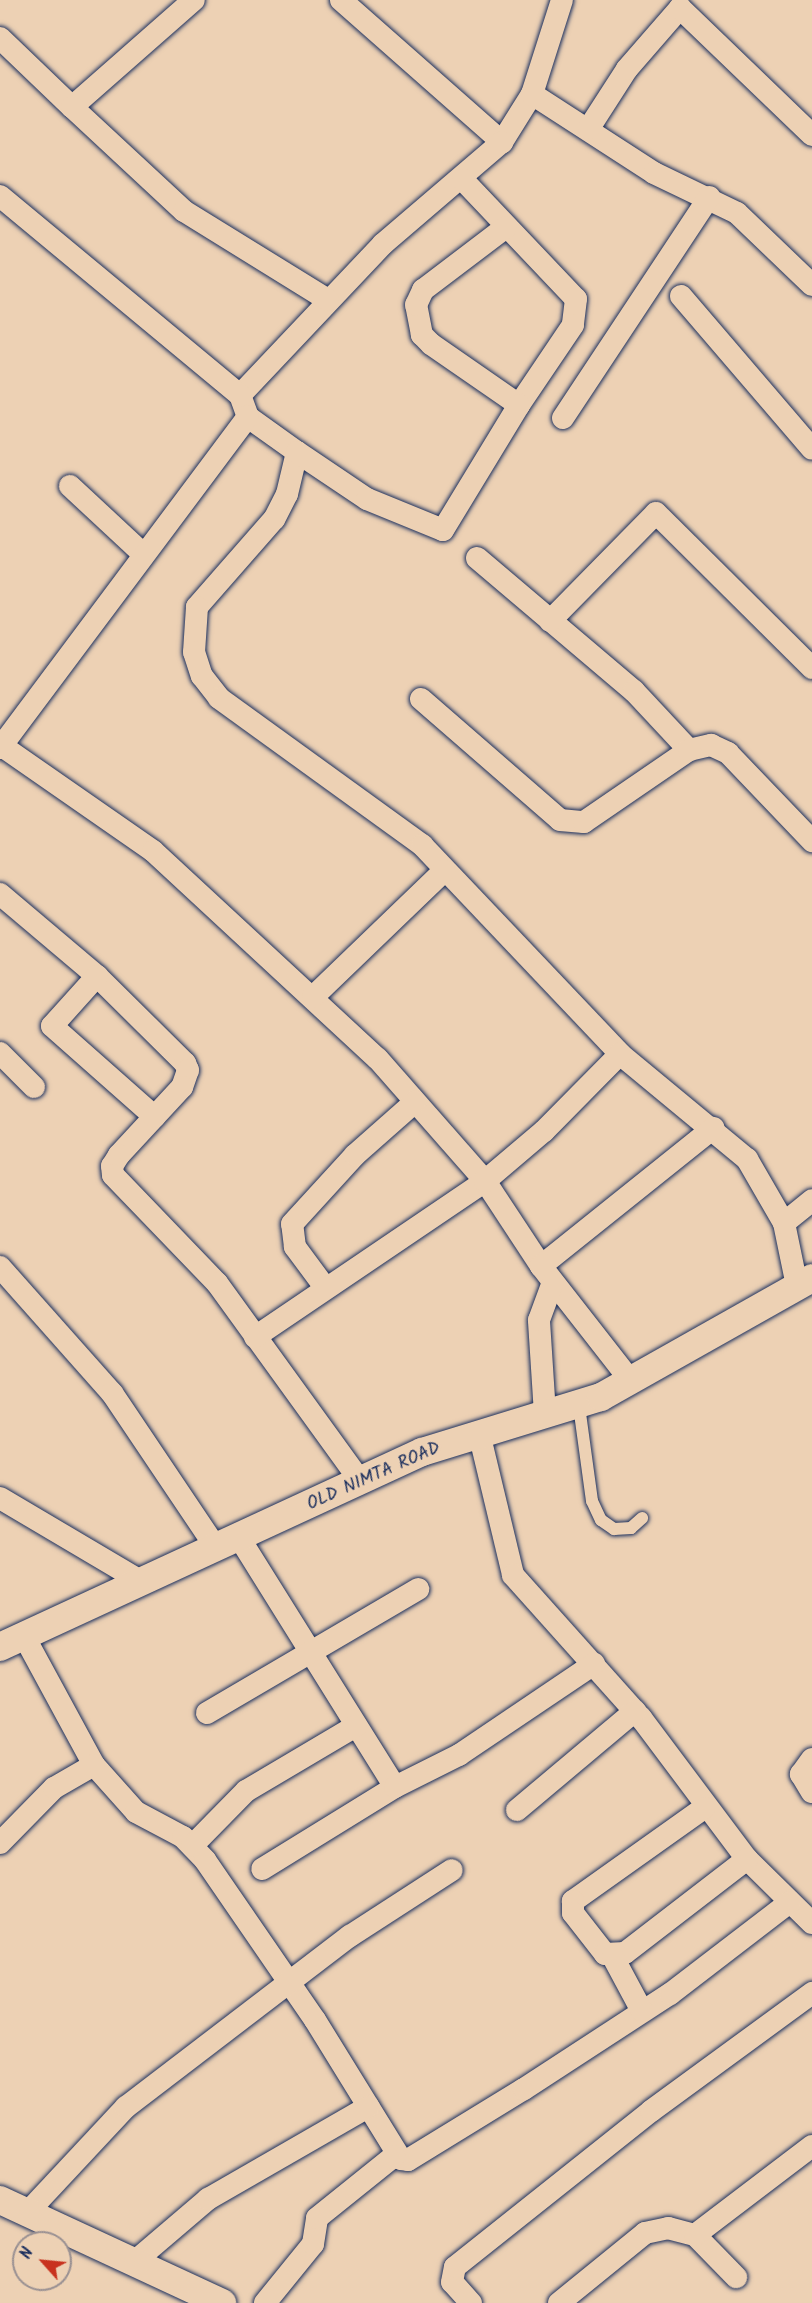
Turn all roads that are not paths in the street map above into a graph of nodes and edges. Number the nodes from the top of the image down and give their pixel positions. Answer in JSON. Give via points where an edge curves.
{"nodes":[{"id":1,"x":194,"y":0,"type":"edge"},
{"id":2,"x":341,"y":0,"type":"edge"},
{"id":3,"x":561,"y":0,"type":"edge"},
{"id":4,"x":0,"y":38,"type":"edge"},
{"id":5,"x":532,"y":94,"type":"junction"},
{"id":6,"x":72,"y":107,"type":"junction"},
{"id":7,"x":589,"y":128,"type":"junction"},
{"id":8,"x":812,"y":135,"type":"edge"},
{"id":9,"x":502,"y":142,"type":"junction"},
{"id":10,"x":463,"y":180,"type":"junction"},
{"id":11,"x":709,"y":197,"type":"junction"},
{"id":12,"x":2,"y":202,"type":"edge"},
{"id":13,"x":506,"y":227,"type":"junction"},
{"id":14,"x":812,"y":285,"type":"edge"},
{"id":15,"x":681,"y":296,"type":"dead end"},
{"id":16,"x":328,"y":300,"type":"junction"},
{"id":17,"x":240,"y":395,"type":"junction"},
{"id":18,"x":519,"y":405,"type":"junction"},
{"id":19,"x":248,"y":417,"type":"junction"},
{"id":20,"x":563,"y":418,"type":"dead end"},
{"id":21,"x":812,"y":448,"type":"edge"},
{"id":22,"x":297,"y":452,"type":"junction"},
{"id":23,"x":70,"y":486,"type":"dead end"},
{"id":24,"x":142,"y":553,"type":"junction"},
{"id":25,"x":477,"y":558,"type":"dead end"},
{"id":26,"x":550,"y":621,"type":"junction"},
{"id":27,"x":812,"y":668,"type":"edge"},
{"id":28,"x":421,"y":699,"type":"dead end"},
{"id":29,"x":1,"y":747,"type":"edge"},
{"id":30,"x":689,"y":750,"type":"junction"},
{"id":31,"x":812,"y":841,"type":"edge"},
{"id":32,"x":444,"y":871,"type":"junction"},
{"id":33,"x":0,"y":894,"type":"edge"},
{"id":34,"x":98,"y":976,"type":"junction"},
{"id":35,"x":313,"y":997,"type":"junction"},
{"id":36,"x":0,"y":1053,"type":"edge"},
{"id":37,"x":620,"y":1054,"type":"junction"},
{"id":38,"x":34,"y":1087,"type":"dead end"},
{"id":39,"x":415,"y":1102,"type":"junction"},
{"id":40,"x":155,"y":1117,"type":"junction"},
{"id":41,"x":713,"y":1128,"type":"junction"},
{"id":42,"x":485,"y":1181,"type":"junction"},
{"id":43,"x":812,"y":1200,"type":"edge"},
{"id":44,"x":784,"y":1223,"type":"junction"},
{"id":45,"x":0,"y":1267,"type":"edge"},
{"id":46,"x":547,"y":1274,"type":"junction"},
{"id":47,"x":804,"y":1282,"type":"edge"},
{"id":48,"x":324,"y":1286,"type":"junction"},
{"id":49,"x":255,"y":1337,"type":"junction"},
{"id":50,"x":631,"y":1381,"type":"junction"},
{"id":51,"x":579,"y":1406,"type":"junction"},
{"id":52,"x":545,"y":1414,"type":"junction"},
{"id":53,"x":479,"y":1433,"type":"junction"},
{"id":54,"x":361,"y":1482,"type":"junction"},
{"id":55,"x":0,"y":1498,"type":"edge"},
{"id":56,"x":642,"y":1518,"type":"dead end"},
{"id":57,"x":228,"y":1543,"type":"junction"},
{"id":58,"x":144,"y":1583,"type":"junction"},
{"id":59,"x":418,"y":1589,"type":"dead end"},
{"id":60,"x":12,"y":1643,"type":"edge"},
{"id":61,"x":309,"y":1656,"type":"junction"},
{"id":62,"x":594,"y":1664,"type":"junction"},
{"id":63,"x":635,"y":1711,"type":"junction"},
{"id":64,"x":207,"y":1713,"type":"dead end"},
{"id":65,"x":356,"y":1726,"type":"junction"},
{"id":66,"x":812,"y":1759,"type":"edge"},
{"id":67,"x":94,"y":1765,"type":"junction"},
{"id":68,"x":395,"y":1787,"type":"junction"},
{"id":69,"x":812,"y":1792,"type":"edge"},
{"id":70,"x":704,"y":1808,"type":"junction"},
{"id":71,"x":517,"y":1810,"type":"dead end"},
{"id":72,"x":0,"y":1843,"type":"edge"},
{"id":73,"x":192,"y":1846,"type":"junction"},
{"id":74,"x":747,"y":1859,"type":"junction"},
{"id":75,"x":262,"y":1869,"type":"dead end"},
{"id":76,"x":452,"y":1870,"type":"dead end"},
{"id":77,"x":790,"y":1902,"type":"junction"},
{"id":78,"x":812,"y":1923,"type":"edge"},
{"id":79,"x":613,"y":1957,"type":"junction"},
{"id":80,"x":289,"y":1983,"type":"junction"},
{"id":81,"x":812,"y":1993,"type":"edge"},
{"id":82,"x":642,"y":2011,"type":"junction"},
{"id":83,"x":368,"y":2107,"type":"junction"},
{"id":84,"x":812,"y":2146,"type":"edge"},
{"id":85,"x":394,"y":2156,"type":"junction"},
{"id":86,"x":0,"y":2200,"type":"edge"},
{"id":87,"x":27,"y":2213,"type":"junction"},
{"id":88,"x":695,"y":2235,"type":"junction"},
{"id":89,"x":133,"y":2263,"type":"junction"},
{"id":90,"x":736,"y":2277,"type":"dead end"},
{"id":91,"x":222,"y":2303,"type":"edge"},
{"id":92,"x":266,"y":2303,"type":"edge"},
{"id":93,"x":471,"y":2303,"type":"edge"},
{"id":94,"x":559,"y":2303,"type":"edge"}],
"edges":[{"from":1,"to":6,"type":"street"},
{"from":2,"to":9,"type":"street"},
{"from":3,"to":5,"type":"street"},
{"from":4,"to":6,"type":"street"},
{"from":5,"to":7,"type":"street"},
{"from":5,"to":9,"type":"street"},
{"from":6,"to":16,"type":"street","via":[[184,211]]},
{"from":7,"to":8,"type":"street","via":[[627,69],[680,8]]},
{"from":7,"to":11,"type":"street","via":[[668,181]]},
{"from":9,"to":10,"type":"street"},
{"from":10,"to":13,"type":"street"},
{"from":10,"to":16,"type":"street","via":[[411,219]]},
{"from":11,"to":14,"type":"street","via":[[756,228]]},
{"from":11,"to":20,"type":"street","via":[[675,241]]},
{"from":12,"to":17,"type":"street"},
{"from":13,"to":18,"type":"street","via":[[568,288],[578,309]]},
{"from":13,"to":18,"type":"street","via":[[423,290],[416,305],[422,335],[431,344]]},
{"from":15,"to":21,"type":"street"},
{"from":16,"to":17,"type":"street"},
{"from":17,"to":19,"type":"street"},
{"from":18,"to":22,"type":"street","via":[[443,530],[367,499]]},
{"from":19,"to":22,"type":"street"},
{"from":19,"to":24,"type":"street"},
{"from":22,"to":32,"type":"street","via":[[287,494],[274,519],[197,607],[192,630],[202,676],[249,723],[386,814]]},
{"from":23,"to":24,"type":"street"},
{"from":24,"to":29,"type":"street"},
{"from":25,"to":26,"type":"street"},
{"from":26,"to":27,"type":"street","via":[[656,513]]},
{"from":26,"to":30,"type":"street","via":[[634,691]]},
{"from":28,"to":30,"type":"street","via":[[547,813],[572,824],[584,822]]},
{"from":29,"to":35,"type":"street","via":[[153,851]]},
{"from":30,"to":31,"type":"street","via":[[721,747]]},
{"from":32,"to":35,"type":"street"},
{"from":32,"to":37,"type":"street"},
{"from":33,"to":34,"type":"street"},
{"from":34,"to":40,"type":"street","via":[[188,1070],[182,1087]]},
{"from":34,"to":40,"type":"street","via":[[52,1026]]},
{"from":35,"to":39,"type":"street"},
{"from":36,"to":38,"type":"street"},
{"from":37,"to":41,"type":"street"},
{"from":37,"to":42,"type":"street","via":[[544,1131]]},
{"from":39,"to":42,"type":"street"},
{"from":39,"to":48,"type":"street","via":[[355,1155],[292,1224],[295,1247]]},
{"from":40,"to":49,"type":"street","via":[[112,1166],[113,1176],[194,1256]]},
{"from":41,"to":44,"type":"street","via":[[747,1160]]},
{"from":41,"to":46,"type":"street"},
{"from":42,"to":46,"type":"street"},
{"from":42,"to":48,"type":"street"},
{"from":43,"to":44,"type":"street"},
{"from":44,"to":47,"type":"street"},
{"from":45,"to":57,"type":"street","via":[[112,1393]]},
{"from":46,"to":50,"type":"street"},
{"from":46,"to":52,"type":"street","via":[[539,1320]]},
{"from":47,"to":50,"type":"street","name":"OLD NIMTA ROAD"},
{"from":48,"to":49,"type":"street"},
{"from":49,"to":54,"type":"street"},
{"from":50,"to":51,"type":"street","name":"OLD NIMTA ROAD"},
{"from":51,"to":52,"type":"street","name":"OLD NIMTA ROAD"},
{"from":51,"to":56,"type":"lane","via":[[592,1501],[601,1520],[614,1529],[631,1528]]},
{"from":52,"to":53,"type":"street","name":"OLD NIMTA ROAD"},
{"from":53,"to":54,"type":"street","name":"OLD NIMTA ROAD","via":[[422,1452]]},
{"from":53,"to":62,"type":"street","via":[[513,1575]]},
{"from":54,"to":57,"type":"street","name":"OLD NIMTA ROAD"},
{"from":55,"to":58,"type":"street"},
{"from":57,"to":58,"type":"street","name":"OLD NIMTA ROAD"},
{"from":57,"to":61,"type":"street"},
{"from":58,"to":60,"type":"street","name":"OLD NIMTA ROAD"},
{"from":59,"to":61,"type":"street"},
{"from":60,"to":67,"type":"street"},
{"from":61,"to":64,"type":"street"},
{"from":61,"to":65,"type":"street"},
{"from":62,"to":63,"type":"street"},
{"from":62,"to":68,"type":"street","via":[[459,1755]]},
{"from":63,"to":70,"type":"street"},
{"from":63,"to":71,"type":"street"},
{"from":65,"to":68,"type":"street"},
{"from":65,"to":73,"type":"street","via":[[246,1791]]},
{"from":66,"to":69,"type":"street","via":[[801,1774]]},
{"from":67,"to":72,"type":"street","via":[[47,1793]]},
{"from":67,"to":73,"type":"street","via":[[136,1812]]},
{"from":68,"to":75,"type":"street"},
{"from":70,"to":74,"type":"street"},
{"from":70,"to":79,"type":"street","via":[[573,1901],[573,1913]]},
{"from":73,"to":80,"type":"street"},
{"from":74,"to":77,"type":"street"},
{"from":74,"to":79,"type":"street"},
{"from":76,"to":80,"type":"street","via":[[350,1936]]},
{"from":77,"to":78,"type":"street"},
{"from":77,"to":82,"type":"street"},
{"from":79,"to":82,"type":"street"},
{"from":80,"to":83,"type":"street"},
{"from":80,"to":87,"type":"street","via":[[105,2124]]},
{"from":81,"to":93,"type":"street","via":[[651,2111],[455,2267],[452,2282]]},
{"from":82,"to":85,"type":"street","via":[[408,2160]]},
{"from":83,"to":85,"type":"street"},
{"from":83,"to":89,"type":"street","via":[[207,2199]]},
{"from":84,"to":88,"type":"street"},
{"from":85,"to":92,"type":"street","via":[[317,2218],[313,2244]]},
{"from":86,"to":87,"type":"street"},
{"from":87,"to":89,"type":"street"},
{"from":88,"to":90,"type":"street"},
{"from":88,"to":94,"type":"street","via":[[668,2228],[645,2233]]},
{"from":89,"to":91,"type":"street"}]}
